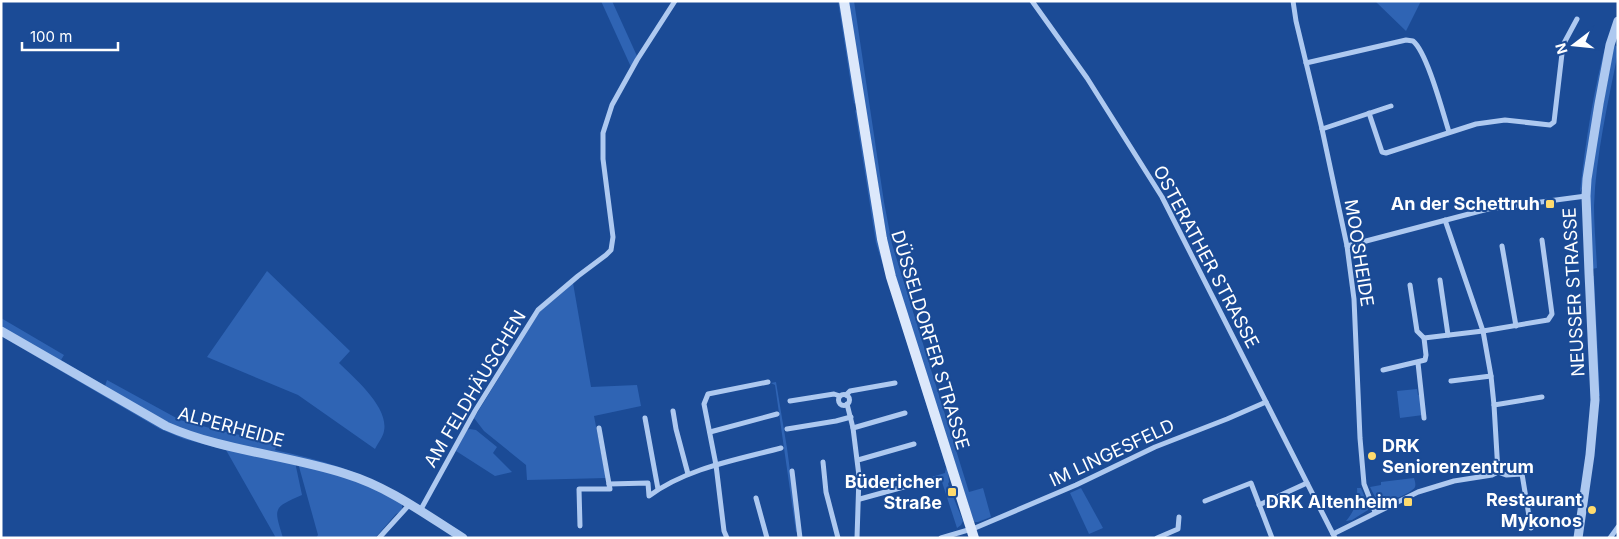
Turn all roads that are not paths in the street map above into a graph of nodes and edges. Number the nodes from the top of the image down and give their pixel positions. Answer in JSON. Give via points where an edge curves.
{"nodes":[{"id":1,"x":675,"y":1,"type":"edge"},
{"id":2,"x":844,"y":1,"type":"edge"},
{"id":3,"x":1032,"y":1,"type":"edge"},
{"id":4,"x":1294,"y":1,"type":"edge"},
{"id":5,"x":1577,"y":19,"type":"dead end"},
{"id":6,"x":1618,"y":21,"type":"edge"},
{"id":7,"x":1306,"y":63,"type":"junction"},
{"id":8,"x":1391,"y":106,"type":"dead end"},
{"id":9,"x":1370,"y":113,"type":"junction"},
{"id":10,"x":1322,"y":129,"type":"junction"},
{"id":11,"x":1449,"y":132,"type":"junction"},
{"id":12,"x":1586,"y":196,"type":"junction"},
{"id":13,"x":1445,"y":220,"type":"junction"},
{"id":14,"x":1542,"y":240,"type":"dead end"},
{"id":15,"x":1347,"y":246,"type":"junction"},
{"id":16,"x":1502,"y":246,"type":"dead end"},
{"id":17,"x":1440,"y":280,"type":"dead end"},
{"id":18,"x":1410,"y":285,"type":"dead end"},
{"id":19,"x":1516,"y":326,"type":"junction"},
{"id":20,"x":1,"y":331,"type":"edge"},
{"id":21,"x":1483,"y":331,"type":"junction"},
{"id":22,"x":1448,"y":335,"type":"junction"},
{"id":23,"x":1424,"y":338,"type":"junction"},
{"id":24,"x":1418,"y":363,"type":"junction"},
{"id":25,"x":1382,"y":370,"type":"dead end"},
{"id":26,"x":1491,"y":376,"type":"junction"},
{"id":27,"x":1451,"y":380,"type":"dead end"},
{"id":28,"x":768,"y":382,"type":"dead end"},
{"id":29,"x":895,"y":383,"type":"dead end"},
{"id":30,"x":846,"y":395,"type":"junction"},
{"id":31,"x":840,"y":396,"type":"junction"},
{"id":32,"x":1542,"y":397,"type":"dead end"},
{"id":33,"x":790,"y":401,"type":"dead end"},
{"id":34,"x":1266,"y":402,"type":"junction"},
{"id":35,"x":847,"y":404,"type":"junction"},
{"id":36,"x":1494,"y":404,"type":"junction"},
{"id":37,"x":673,"y":411,"type":"dead end"},
{"id":38,"x":905,"y":413,"type":"dead end"},
{"id":39,"x":777,"y":414,"type":"dead end"},
{"id":40,"x":851,"y":417,"type":"junction"},
{"id":41,"x":645,"y":418,"type":"dead end"},
{"id":42,"x":1424,"y":418,"type":"dead end"},
{"id":43,"x":599,"y":428,"type":"dead end"},
{"id":44,"x":853,"y":428,"type":"junction"},
{"id":45,"x":787,"y":430,"type":"dead end"},
{"id":46,"x":710,"y":432,"type":"junction"},
{"id":47,"x":914,"y":444,"type":"dead end"},
{"id":48,"x":781,"y":448,"type":"dead end"},
{"id":49,"x":858,"y":460,"type":"junction"},
{"id":50,"x":822,"y":462,"type":"dead end"},
{"id":51,"x":716,"y":465,"type":"junction"},
{"id":52,"x":792,"y":471,"type":"dead end"},
{"id":53,"x":1498,"y":472,"type":"junction"},
{"id":54,"x":688,"y":474,"type":"junction"},
{"id":55,"x":929,"y":480,"type":"dead end"},
{"id":56,"x":1307,"y":483,"type":"junction"},
{"id":57,"x":610,"y":484,"type":"junction"},
{"id":58,"x":658,"y":489,"type":"junction"},
{"id":59,"x":756,"y":498,"type":"dead end"},
{"id":60,"x":860,"y":499,"type":"junction"},
{"id":61,"x":1205,"y":501,"type":"dead end"},
{"id":62,"x":409,"y":505,"type":"junction"},
{"id":63,"x":1259,"y":505,"type":"junction"},
{"id":64,"x":419,"y":511,"type":"junction"},
{"id":65,"x":1375,"y":512,"type":"junction"},
{"id":66,"x":1179,"y":517,"type":"dead end"},
{"id":67,"x":580,"y":526,"type":"dead end"},
{"id":68,"x":1618,"y":527,"type":"edge"},
{"id":69,"x":1531,"y":528,"type":"dead end"},
{"id":70,"x":972,"y":534,"type":"edge"},
{"id":71,"x":1334,"y":536,"type":"edge"},
{"id":72,"x":379,"y":538,"type":"edge"},
{"id":73,"x":463,"y":538,"type":"edge"},
{"id":74,"x":727,"y":538,"type":"edge"},
{"id":75,"x":767,"y":538,"type":"edge"},
{"id":76,"x":800,"y":538,"type":"edge"},
{"id":77,"x":838,"y":538,"type":"edge"},
{"id":78,"x":857,"y":538,"type":"edge"},
{"id":79,"x":941,"y":538,"type":"edge"},
{"id":80,"x":1157,"y":538,"type":"edge"},
{"id":81,"x":1272,"y":538,"type":"edge"},
{"id":82,"x":1578,"y":538,"type":"edge"},
{"id":83,"x":1610,"y":538,"type":"edge"}],
"edges":[{"from":1,"to":64,"type":"street","name":"AM FELDHÄUSCHEN","via":[[612,105],[603,132],[603,159],[613,237],[611,250],[538,310],[475,411]]},
{"from":2,"to":70,"type":"main road","name":"DÜSSELDORFER STRASSE","via":[[891,277]]},
{"from":3,"to":34,"type":"street","name":"OSTERATHER STRASSE","via":[[1087,78],[1154,183]]},
{"from":4,"to":7,"type":"street","name":"MOOSHEIDE"},
{"from":5,"to":11,"type":"street","via":[[1563,45],[1554,122],[1550,125],[1505,120]]},
{"from":6,"to":12,"type":"street","name":"NEUSSER STRASSE","via":[[1598,104]]},
{"from":7,"to":10,"type":"street","name":"MOOSHEIDE"},
{"from":7,"to":11,"type":"street","via":[[1410,40],[1416,43],[1424,60]]},
{"from":8,"to":9,"type":"street"},
{"from":9,"to":10,"type":"street"},
{"from":9,"to":11,"type":"street","via":[[1382,152],[1386,153]]},
{"from":10,"to":15,"type":"street","name":"MOOSHEIDE"},
{"from":12,"to":13,"type":"street","via":[[1488,208]]},
{"from":12,"to":82,"type":"street","name":"NEUSSER STRASSE","via":[[1595,400]]},
{"from":13,"to":15,"type":"street"},
{"from":13,"to":21,"type":"street"},
{"from":14,"to":19,"type":"street","via":[[1552,314],[1548,320]]},
{"from":15,"to":65,"type":"street","name":"MOOSHEIDE","via":[[1354,299],[1364,484]]},
{"from":16,"to":19,"type":"street"},
{"from":17,"to":22,"type":"street"},
{"from":18,"to":23,"type":"street","via":[[1417,331]]},
{"from":19,"to":21,"type":"street"},
{"from":20,"to":62,"type":"street","name":"ALPERHEIDE","via":[[184,434],[346,474],[371,483]]},
{"from":21,"to":22,"type":"street"},
{"from":21,"to":26,"type":"street"},
{"from":22,"to":23,"type":"street"},
{"from":23,"to":24,"type":"street","via":[[1425,360]]},
{"from":24,"to":25,"type":"street"},
{"from":24,"to":42,"type":"street"},
{"from":26,"to":27,"type":"street"},
{"from":26,"to":36,"type":"street"},
{"from":28,"to":46,"type":"street","via":[[708,394],[704,404]]},
{"from":29,"to":30,"type":"street","via":[[850,391]]},
{"from":30,"to":31,"type":"street"},
{"from":30,"to":35,"type":"street","via":[[850,399]]},
{"from":31,"to":33,"type":"street","via":[[834,394]]},
{"from":31,"to":35,"type":"street","via":[[840,404]]},
{"from":32,"to":36,"type":"street"},
{"from":34,"to":56,"type":"street","name":"OSTERATHER STRASSE"},
{"from":34,"to":70,"type":"street","name":"IM LINGESFELD","via":[[1154,446]]},
{"from":35,"to":40,"type":"street"},
{"from":36,"to":53,"type":"street"},
{"from":37,"to":54,"type":"street"},
{"from":38,"to":44,"type":"street"},
{"from":39,"to":46,"type":"street"},
{"from":40,"to":44,"type":"street"},
{"from":40,"to":45,"type":"street"},
{"from":41,"to":58,"type":"street"},
{"from":43,"to":57,"type":"street"},
{"from":44,"to":49,"type":"street"},
{"from":46,"to":51,"type":"street"},
{"from":47,"to":49,"type":"street"},
{"from":48,"to":51,"type":"street"},
{"from":49,"to":60,"type":"street"},
{"from":50,"to":77,"type":"street"},
{"from":51,"to":54,"type":"street"},
{"from":51,"to":74,"type":"street"},
{"from":52,"to":76,"type":"street"},
{"from":53,"to":65,"type":"street","via":[[1418,492]]},
{"from":53,"to":69,"type":"street","via":[[1522,474]]},
{"from":54,"to":58,"type":"street"},
{"from":55,"to":60,"type":"street"},
{"from":56,"to":63,"type":"street"},
{"from":56,"to":71,"type":"street","name":"OSTERATHER STRASSE"},
{"from":57,"to":58,"type":"street","via":[[648,483],[649,496]]},
{"from":57,"to":67,"type":"street","via":[[610,489],[579,489]]},
{"from":59,"to":75,"type":"street"},
{"from":60,"to":78,"type":"street"},
{"from":61,"to":63,"type":"street","via":[[1252,483]]},
{"from":62,"to":64,"type":"street","name":"ALPERHEIDE"},
{"from":62,"to":72,"type":"street"},
{"from":63,"to":81,"type":"street"},
{"from":64,"to":73,"type":"street","name":"ALPERHEIDE"},
{"from":65,"to":71,"type":"street"},
{"from":66,"to":80,"type":"street","via":[[1178,529]]},
{"from":68,"to":83,"type":"street"},
{"from":70,"to":79,"type":"street"}]}
